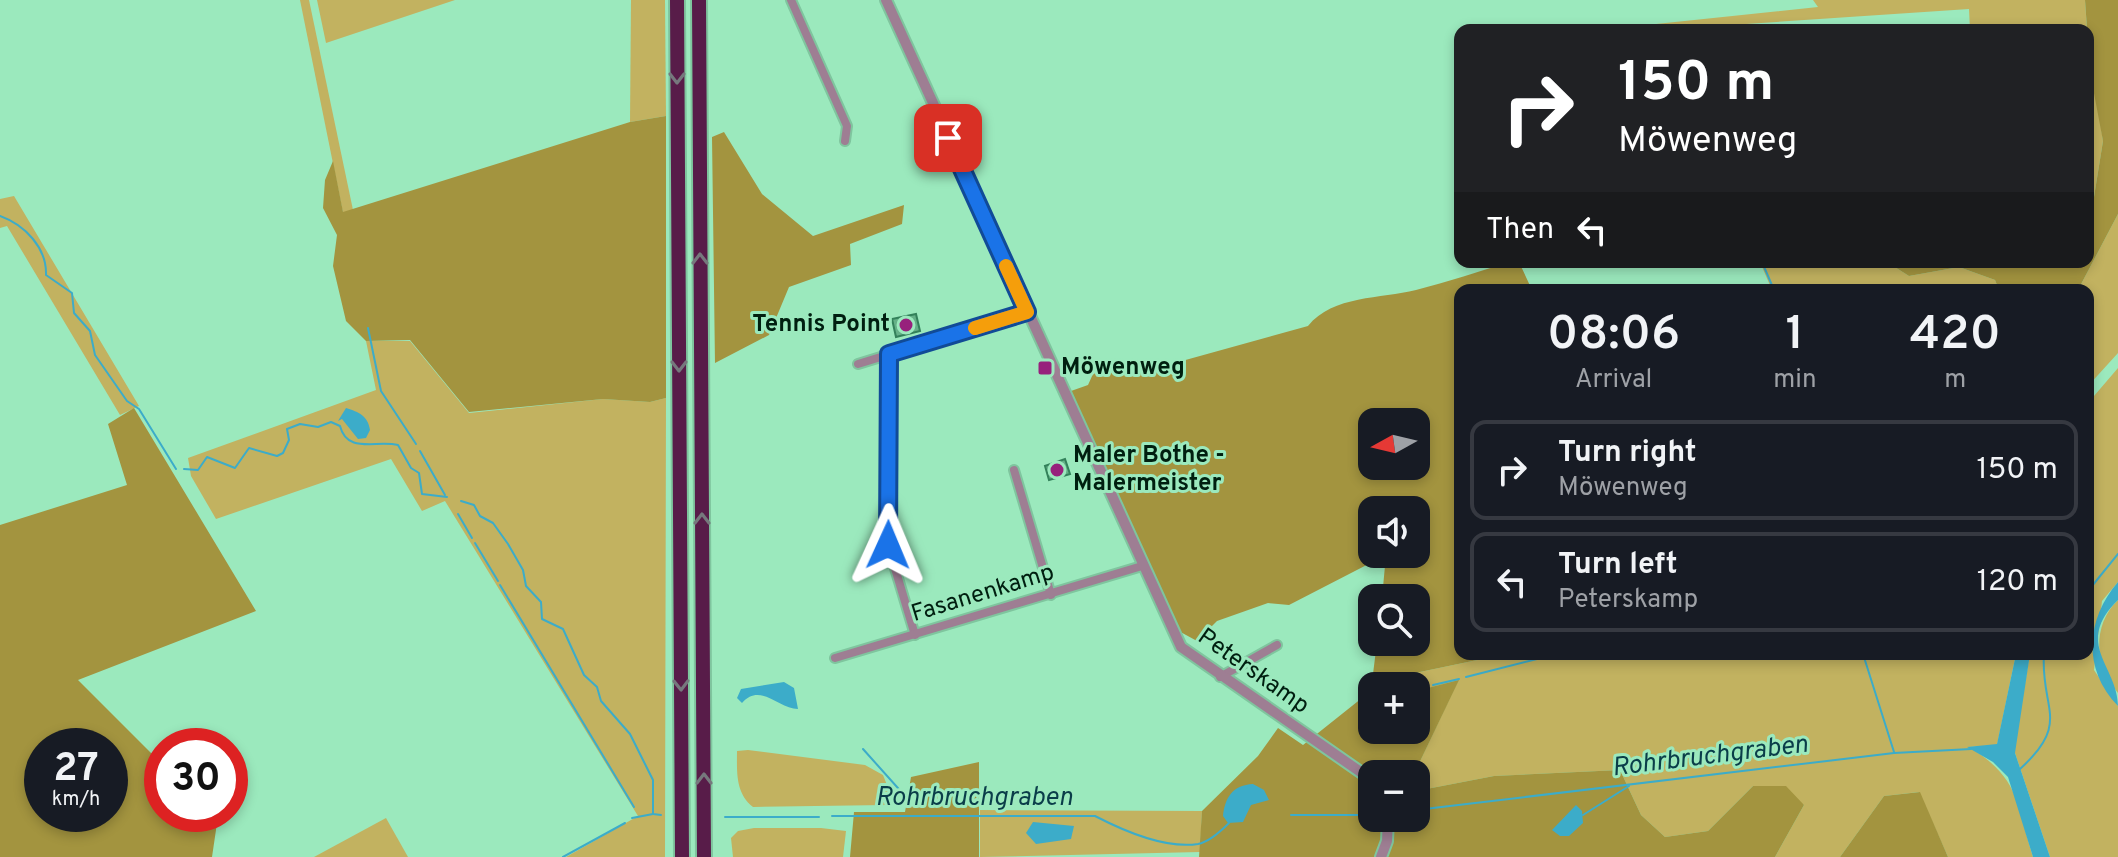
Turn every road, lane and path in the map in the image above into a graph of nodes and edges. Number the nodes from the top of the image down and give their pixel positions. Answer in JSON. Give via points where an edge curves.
{"nodes":[{"id":1,"x":677,"y":0,"type":"edge"},
{"id":2,"x":699,"y":0,"type":"edge"},
{"id":3,"x":791,"y":0,"type":"edge"},
{"id":4,"x":886,"y":0,"type":"edge"},
{"id":5,"x":845,"y":141,"type":"dead end"},
{"id":6,"x":1027,"y":312,"type":"junction"},
{"id":7,"x":889,"y":354,"type":"junction"},
{"id":8,"x":858,"y":364,"type":"dead end"},
{"id":9,"x":1014,"y":470,"type":"dead end"},
{"id":10,"x":1142,"y":566,"type":"junction"},
{"id":11,"x":1051,"y":595,"type":"junction"},
{"id":12,"x":915,"y":635,"type":"junction"},
{"id":13,"x":1277,"y":645,"type":"dead end"},
{"id":14,"x":835,"y":658,"type":"dead end"},
{"id":15,"x":1220,"y":677,"type":"junction"},
{"id":16,"x":1358,"y":771,"type":"edge"},
{"id":17,"x":1387,"y":832,"type":"edge"},
{"id":18,"x":682,"y":857,"type":"edge"},
{"id":19,"x":704,"y":857,"type":"edge"},
{"id":20,"x":1381,"y":857,"type":"edge"}],
"edges":[{"from":1,"to":18,"type":"highway","one_way":true},
{"from":19,"to":2,"type":"highway","one_way":true},
{"from":3,"to":5,"type":"street","via":[[847,126]]},
{"from":4,"to":6,"type":"street","name":"Peterskamp"},
{"from":6,"to":7,"type":"street"},
{"from":6,"to":10,"type":"street","name":"Peterskamp"},
{"from":7,"to":8,"type":"street"},
{"from":7,"to":12,"type":"street","via":[[888,545]]},
{"from":9,"to":11,"type":"street"},
{"from":10,"to":11,"type":"street","name":"Fasanenkamp"},
{"from":10,"to":15,"type":"street","name":"Peterskamp","via":[[1181,647]]},
{"from":11,"to":12,"type":"street","name":"Fasanenkamp"},
{"from":12,"to":14,"type":"street","name":"Fasanenkamp"},
{"from":13,"to":15,"type":"street"},
{"from":15,"to":16,"type":"street","name":"Peterskamp"},
{"from":17,"to":20,"type":"street"}]}
